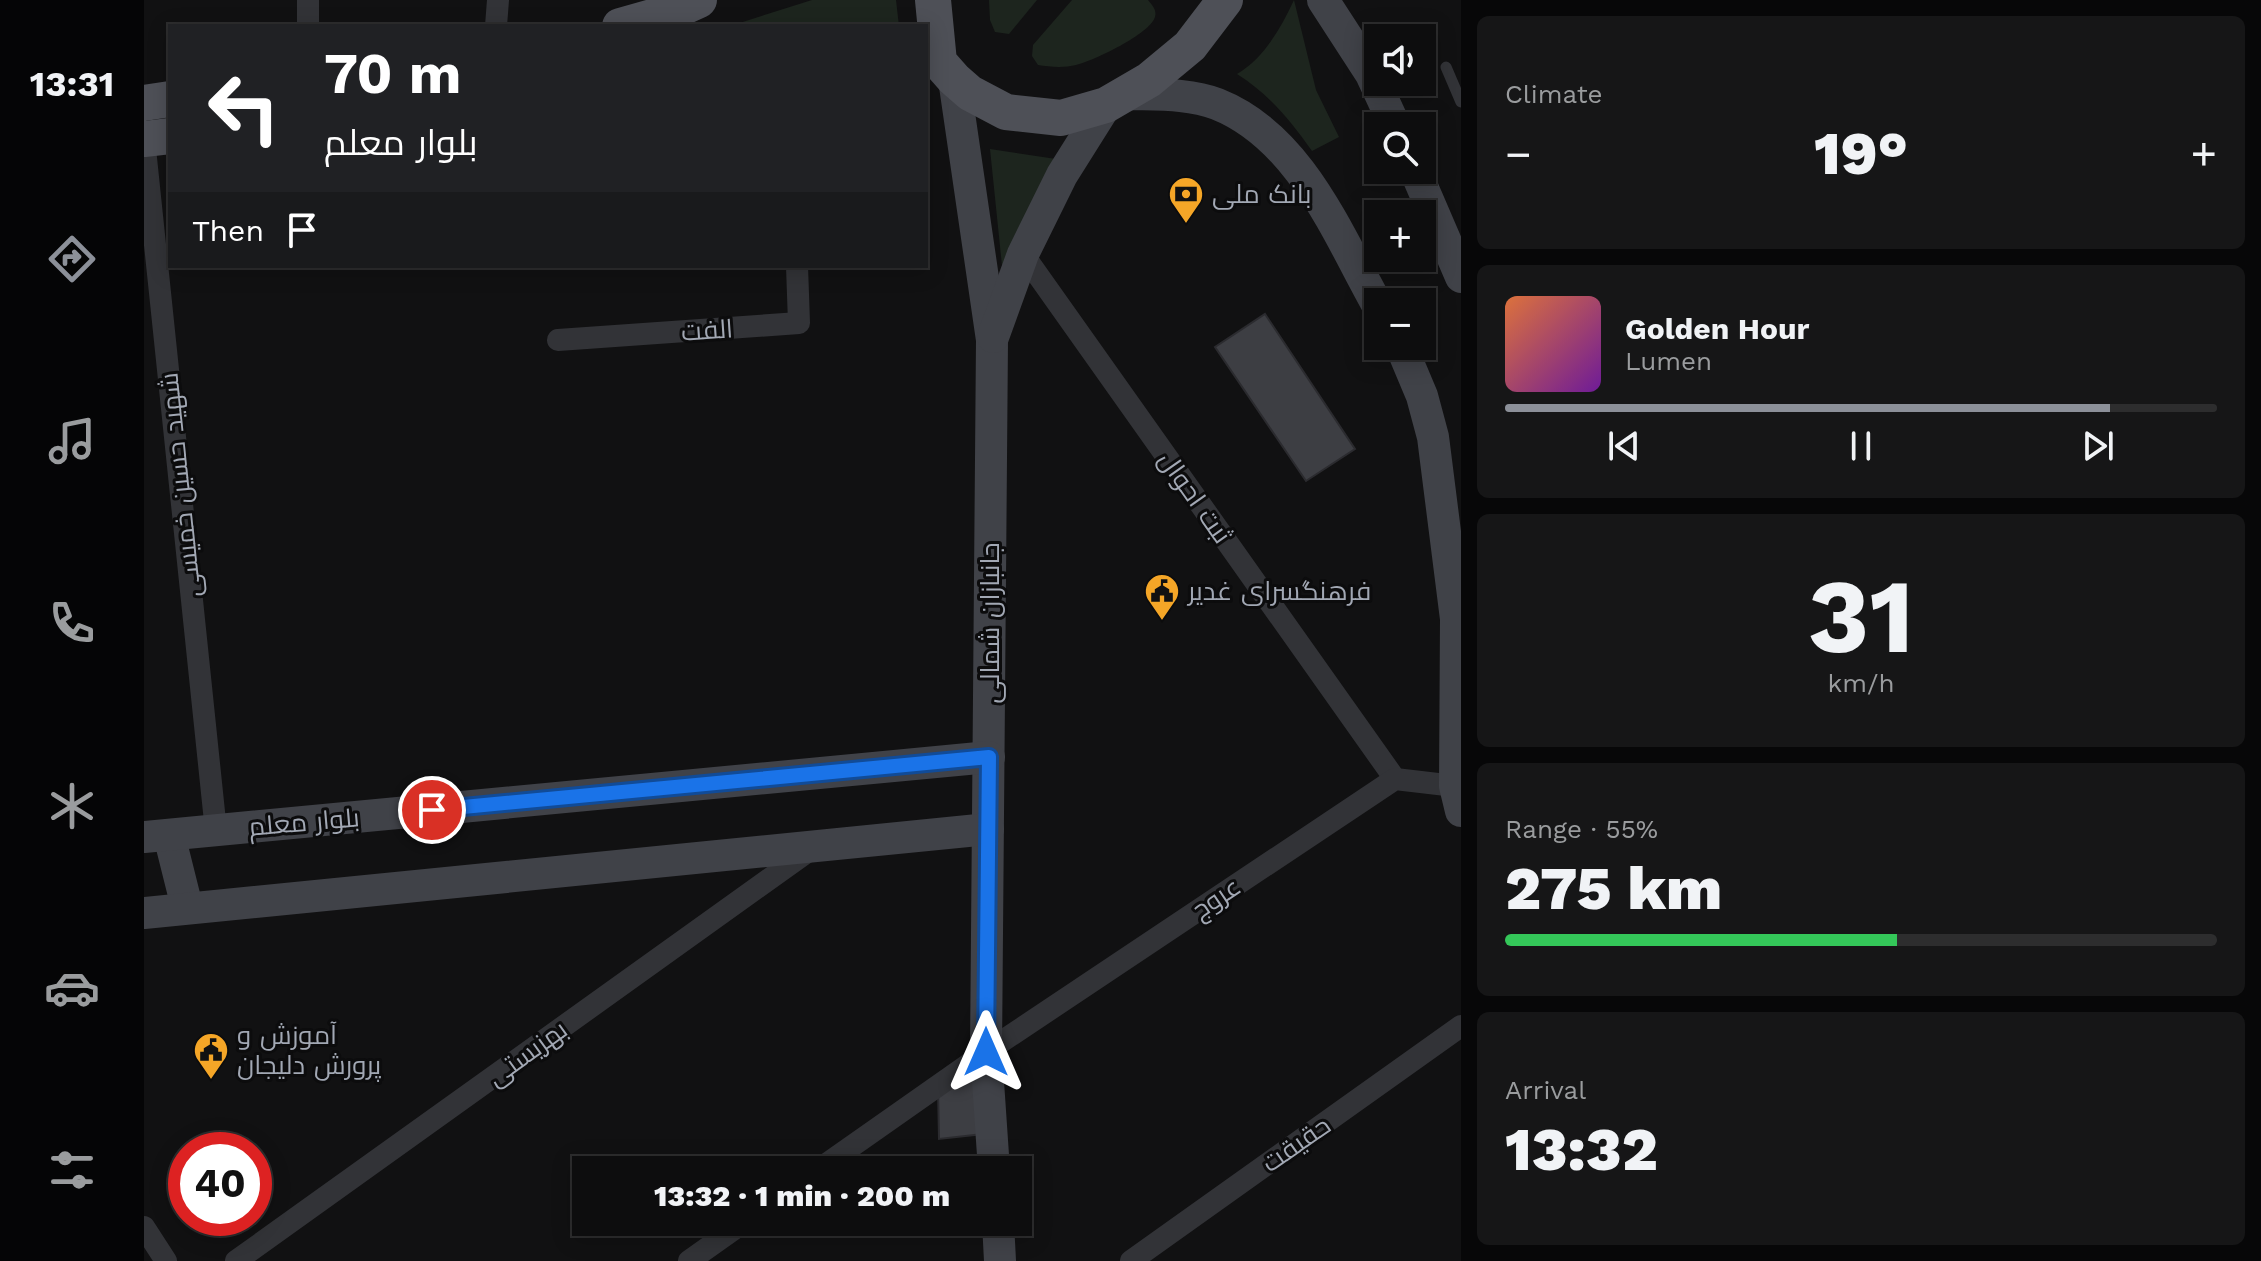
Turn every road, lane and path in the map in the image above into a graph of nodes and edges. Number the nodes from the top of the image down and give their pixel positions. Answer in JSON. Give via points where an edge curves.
{"nodes":[{"id":1,"x":308,"y":0,"type":"edge"},
{"id":2,"x":498,"y":0,"type":"edge"},
{"id":3,"x":933,"y":0,"type":"edge"},
{"id":4,"x":1225,"y":0,"type":"edge"},
{"id":5,"x":1323,"y":0,"type":"edge"},
{"id":6,"x":684,"y":3,"type":"edge"},
{"id":7,"x":308,"y":24,"type":"edge"},
{"id":8,"x":496,"y":24,"type":"edge"},
{"id":9,"x":626,"y":24,"type":"edge"},
{"id":10,"x":1446,"y":67,"type":"dead end"},
{"id":11,"x":940,"y":68,"type":"edge"},
{"id":12,"x":168,"y":99,"type":"edge"},
{"id":13,"x":1116,"y":99,"type":"junction"},
{"id":14,"x":1461,"y":102,"type":"edge"},
{"id":15,"x":144,"y":103,"type":"edge"},
{"id":16,"x":1389,"y":112,"type":"edge"},
{"id":17,"x":168,"y":136,"type":"edge"},
{"id":18,"x":144,"y":139,"type":"edge"},
{"id":19,"x":1421,"y":184,"type":"edge"},
{"id":20,"x":1023,"y":254,"type":"junction"},
{"id":21,"x":797,"y":268,"type":"edge"},
{"id":22,"x":1461,"y":277,"type":"edge"},
{"id":23,"x":1368,"y":288,"type":"edge"},
{"id":24,"x":558,"y":340,"type":"dead end"},
{"id":25,"x":992,"y":340,"type":"junction"},
{"id":26,"x":1407,"y":360,"type":"edge"},
{"id":27,"x":1459,"y":623,"type":"edge"},
{"id":28,"x":989,"y":757,"type":"junction"},
{"id":29,"x":1395,"y":779,"type":"junction"},
{"id":30,"x":1458,"y":798,"type":"edge"},
{"id":31,"x":988,"y":829,"type":"junction"},
{"id":32,"x":216,"y":831,"type":"junction"},
{"id":33,"x":156,"y":836,"type":"edge"},
{"id":34,"x":818,"y":845,"type":"junction"},
{"id":35,"x":187,"y":907,"type":"junction"},
{"id":36,"x":144,"y":913,"type":"edge"},
{"id":37,"x":1461,"y":1026,"type":"edge"},
{"id":38,"x":986,"y":1052,"type":"junction"},
{"id":39,"x":838,"y":1156,"type":"edge"},
{"id":40,"x":993,"y":1156,"type":"edge"},
{"id":41,"x":144,"y":1227,"type":"edge"},
{"id":42,"x":724,"y":1236,"type":"edge"},
{"id":43,"x":999,"y":1236,"type":"edge"},
{"id":44,"x":166,"y":1261,"type":"edge"},
{"id":45,"x":236,"y":1261,"type":"edge"},
{"id":46,"x":689,"y":1261,"type":"edge"},
{"id":47,"x":1000,"y":1261,"type":"edge"},
{"id":48,"x":1131,"y":1261,"type":"edge"}],
"edges":[{"from":1,"to":7,"type":"street"},
{"from":2,"to":8,"type":"street"},
{"from":3,"to":11,"type":"main road"},
{"from":4,"to":13,"type":"main road","via":[[1190,46]]},
{"from":5,"to":16,"type":"street","via":[[1371,74]]},
{"from":6,"to":9,"type":"main road"},
{"from":10,"to":14,"type":"lane"},
{"from":11,"to":13,"type":"main road","via":[[970,93],[1006,112],[1061,118]]},
{"from":11,"to":25,"type":"street","name":"جانبازان شمالی"},
{"from":12,"to":15,"type":"main road"},
{"from":13,"to":20,"type":"street","via":[[1062,175]]},
{"from":13,"to":23,"type":"street","via":[[1180,97],[1215,103],[1275,142],[1310,185]]},
{"from":17,"to":18,"type":"main road"},
{"from":18,"to":32,"type":"street","name":"شهید حسین خمیسی"},
{"from":19,"to":22,"type":"street"},
{"from":20,"to":25,"type":"street"},
{"from":20,"to":29,"type":"street","name":"ثبت احوال"},
{"from":21,"to":24,"type":"street","name":"الفت","via":[[799,323]]},
{"from":25,"to":28,"type":"street","name":"جانبازان شمالی"},
{"from":26,"to":27,"type":"street","via":[[1433,437]]},
{"from":27,"to":30,"type":"street"},
{"from":28,"to":31,"type":"street","name":"جانبازان شمالی"},
{"from":28,"to":32,"type":"street","name":"بلوار معلم"},
{"from":29,"to":30,"type":"street"},
{"from":29,"to":38,"type":"street","name":"عروج"},
{"from":31,"to":34,"type":"street"},
{"from":31,"to":38,"type":"street","name":"جانبازان شمالی"},
{"from":32,"to":33,"type":"street","name":"بلوار معلم"},
{"from":33,"to":35,"type":"street"},
{"from":34,"to":35,"type":"street"},
{"from":34,"to":45,"type":"street","name":"بهزیستی"},
{"from":35,"to":36,"type":"street"},
{"from":37,"to":48,"type":"street","name":"حقیقت"},
{"from":38,"to":39,"type":"street","name":"عروج"},
{"from":38,"to":40,"type":"street","name":"جانبازان شمالی"},
{"from":41,"to":44,"type":"street"},
{"from":42,"to":46,"type":"street"},
{"from":43,"to":47,"type":"street"}]}
